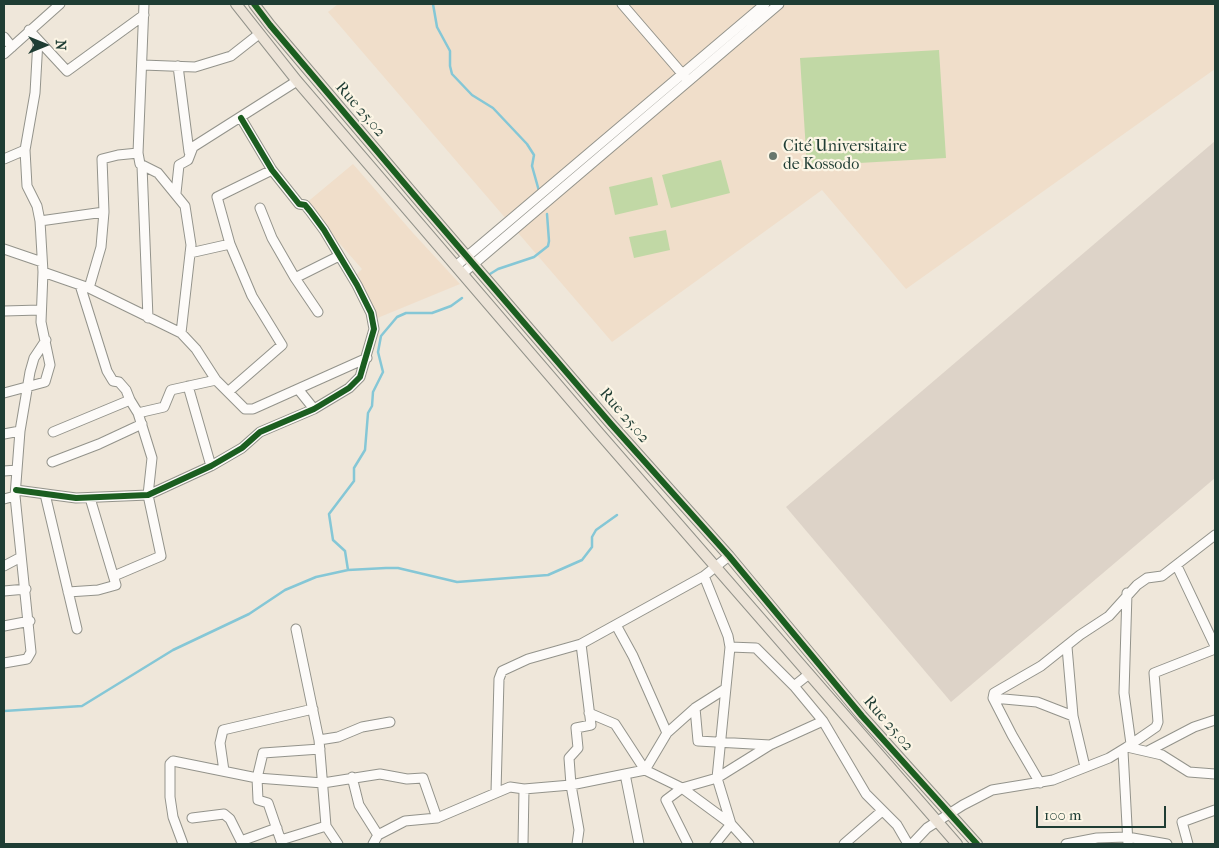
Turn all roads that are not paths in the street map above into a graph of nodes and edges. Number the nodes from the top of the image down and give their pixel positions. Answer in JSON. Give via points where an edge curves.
{"nodes":[{"id":1,"x":60,"y":4,"type":"edge"},
{"id":2,"x":144,"y":4,"type":"edge"},
{"id":3,"x":236,"y":4,"type":"edge"},
{"id":4,"x":254,"y":4,"type":"edge"},
{"id":5,"x":622,"y":4,"type":"edge"},
{"id":6,"x":764,"y":4,"type":"edge"},
{"id":7,"x":779,"y":4,"type":"edge"},
{"id":8,"x":144,"y":15,"type":"junction"},
{"id":9,"x":29,"y":30,"type":"junction"},
{"id":10,"x":259,"y":34,"type":"junction"},
{"id":11,"x":4,"y":37,"type":"edge"},
{"id":12,"x":38,"y":40,"type":"junction"},
{"id":13,"x":12,"y":47,"type":"junction"},
{"id":14,"x":4,"y":54,"type":"edge"},
{"id":15,"x":143,"y":66,"type":"junction"},
{"id":16,"x":178,"y":66,"type":"junction"},
{"id":17,"x":685,"y":77,"type":"junction"},
{"id":18,"x":297,"y":81,"type":"junction"},
{"id":19,"x":241,"y":118,"type":"junction"},
{"id":20,"x":26,"y":150,"type":"junction"},
{"id":21,"x":190,"y":152,"type":"junction"},
{"id":22,"x":138,"y":153,"type":"junction"},
{"id":23,"x":4,"y":159,"type":"edge"},
{"id":24,"x":142,"y":166,"type":"junction"},
{"id":25,"x":272,"y":170,"type":"junction"},
{"id":26,"x":176,"y":193,"type":"junction"},
{"id":27,"x":260,"y":208,"type":"dead end"},
{"id":28,"x":104,"y":212,"type":"junction"},
{"id":29,"x":40,"y":221,"type":"junction"},
{"id":30,"x":230,"y":244,"type":"junction"},
{"id":31,"x":4,"y":249,"type":"edge"},
{"id":32,"x":190,"y":253,"type":"junction"},
{"id":33,"x":339,"y":256,"type":"junction"},
{"id":34,"x":471,"y":259,"type":"junction"},
{"id":35,"x":43,"y":267,"type":"junction"},
{"id":36,"x":460,"y":269,"type":"junction"},
{"id":37,"x":295,"y":278,"type":"junction"},
{"id":38,"x":84,"y":287,"type":"junction"},
{"id":39,"x":4,"y":310,"type":"edge"},
{"id":40,"x":40,"y":310,"type":"junction"},
{"id":41,"x":318,"y":312,"type":"dead end"},
{"id":42,"x":148,"y":318,"type":"junction"},
{"id":43,"x":181,"y":333,"type":"junction"},
{"id":44,"x":46,"y":340,"type":"junction"},
{"id":45,"x":367,"y":358,"type":"junction"},
{"id":46,"x":216,"y":380,"type":"junction"},
{"id":47,"x":188,"y":386,"type":"junction"},
{"id":48,"x":28,"y":388,"type":"junction"},
{"id":49,"x":298,"y":388,"type":"junction"},
{"id":50,"x":228,"y":392,"type":"junction"},
{"id":51,"x":4,"y":393,"type":"edge"},
{"id":52,"x":130,"y":400,"type":"junction"},
{"id":53,"x":314,"y":409,"type":"junction"},
{"id":54,"x":138,"y":413,"type":"junction"},
{"id":55,"x":142,"y":424,"type":"junction"},
{"id":56,"x":20,"y":431,"type":"junction"},
{"id":57,"x":53,"y":432,"type":"dead end"},
{"id":58,"x":4,"y":434,"type":"edge"},
{"id":59,"x":52,"y":462,"type":"dead end"},
{"id":60,"x":211,"y":466,"type":"junction"},
{"id":61,"x":17,"y":470,"type":"junction"},
{"id":62,"x":4,"y":471,"type":"edge"},
{"id":63,"x":15,"y":493,"type":"junction"},
{"id":64,"x":45,"y":494,"type":"junction"},
{"id":65,"x":148,"y":495,"type":"junction"},
{"id":66,"x":4,"y":498,"type":"edge"},
{"id":67,"x":90,"y":498,"type":"junction"},
{"id":68,"x":1215,"y":535,"type":"edge"},
{"id":69,"x":728,"y":556,"type":"junction"},
{"id":70,"x":21,"y":557,"type":"junction"},
{"id":71,"x":4,"y":566,"type":"edge"},
{"id":72,"x":1177,"y":566,"type":"junction"},
{"id":73,"x":714,"y":567,"type":"junction"},
{"id":74,"x":114,"y":576,"type":"junction"},
{"id":75,"x":704,"y":576,"type":"junction"},
{"id":76,"x":26,"y":589,"type":"junction"},
{"id":77,"x":4,"y":591,"type":"edge"},
{"id":78,"x":68,"y":592,"type":"junction"},
{"id":79,"x":1127,"y":594,"type":"junction"},
{"id":80,"x":30,"y":621,"type":"junction"},
{"id":81,"x":616,"y":625,"type":"junction"},
{"id":82,"x":4,"y":626,"type":"edge"},
{"id":83,"x":77,"y":629,"type":"dead end"},
{"id":84,"x":296,"y":629,"type":"dead end"},
{"id":85,"x":581,"y":644,"type":"junction"},
{"id":86,"x":730,"y":647,"type":"junction"},
{"id":87,"x":1067,"y":647,"type":"junction"},
{"id":88,"x":1215,"y":647,"type":"edge"},
{"id":89,"x":4,"y":663,"type":"edge"},
{"id":90,"x":809,"y":674,"type":"junction"},
{"id":91,"x":794,"y":686,"type":"junction"},
{"id":92,"x":725,"y":689,"type":"junction"},
{"id":93,"x":993,"y":698,"type":"junction"},
{"id":94,"x":695,"y":708,"type":"junction"},
{"id":95,"x":313,"y":709,"type":"junction"},
{"id":96,"x":589,"y":713,"type":"junction"},
{"id":97,"x":1073,"y":716,"type":"junction"},
{"id":98,"x":1215,"y":720,"type":"edge"},
{"id":99,"x":823,"y":721,"type":"junction"},
{"id":100,"x":390,"y":722,"type":"dead end"},
{"id":101,"x":668,"y":733,"type":"junction"},
{"id":102,"x":722,"y":743,"type":"junction"},
{"id":103,"x":319,"y":744,"type":"junction"},
{"id":104,"x":770,"y":745,"type":"junction"},
{"id":105,"x":1127,"y":748,"type":"junction"},
{"id":106,"x":1148,"y":751,"type":"junction"},
{"id":107,"x":1086,"y":767,"type":"junction"},
{"id":108,"x":645,"y":770,"type":"junction"},
{"id":109,"x":224,"y":771,"type":"junction"},
{"id":110,"x":625,"y":774,"type":"junction"},
{"id":111,"x":1215,"y":774,"type":"edge"},
{"id":112,"x":352,"y":777,"type":"junction"},
{"id":113,"x":257,"y":778,"type":"junction"},
{"id":114,"x":717,"y":778,"type":"junction"},
{"id":115,"x":323,"y":783,"type":"junction"},
{"id":116,"x":1040,"y":783,"type":"junction"},
{"id":117,"x":571,"y":785,"type":"junction"},
{"id":118,"x":682,"y":788,"type":"junction"},
{"id":119,"x":524,"y":790,"type":"junction"},
{"id":120,"x":496,"y":792,"type":"junction"},
{"id":121,"x":1215,"y":810,"type":"edge"},
{"id":122,"x":882,"y":811,"type":"junction"},
{"id":123,"x":950,"y":814,"type":"junction"},
{"id":124,"x":192,"y":818,"type":"dead end"},
{"id":125,"x":437,"y":818,"type":"junction"},
{"id":126,"x":937,"y":822,"type":"junction"},
{"id":127,"x":731,"y":824,"type":"junction"},
{"id":128,"x":326,"y":826,"type":"junction"},
{"id":129,"x":277,"y":828,"type":"junction"},
{"id":130,"x":378,"y":834,"type":"junction"},
{"id":131,"x":1127,"y":840,"type":"edge"},
{"id":132,"x":282,"y":842,"type":"edge"},
{"id":133,"x":183,"y":844,"type":"edge"},
{"id":134,"x":338,"y":844,"type":"edge"},
{"id":135,"x":373,"y":844,"type":"edge"},
{"id":136,"x":523,"y":844,"type":"edge"},
{"id":137,"x":577,"y":844,"type":"edge"},
{"id":138,"x":639,"y":844,"type":"edge"},
{"id":139,"x":688,"y":844,"type":"edge"},
{"id":140,"x":715,"y":844,"type":"edge"},
{"id":141,"x":749,"y":844,"type":"edge"},
{"id":142,"x":844,"y":844,"type":"edge"},
{"id":143,"x":908,"y":844,"type":"edge"},
{"id":144,"x":912,"y":844,"type":"edge"},
{"id":145,"x":957,"y":844,"type":"edge"},
{"id":146,"x":977,"y":844,"type":"edge"},
{"id":147,"x":1066,"y":844,"type":"edge"},
{"id":148,"x":1167,"y":844,"type":"edge"},
{"id":149,"x":1188,"y":844,"type":"edge"}],
"edges":[{"from":1,"to":9,"type":"street"},
{"from":2,"to":8,"type":"street"},
{"from":3,"to":10,"type":"main road"},
{"from":4,"to":34,"type":"main road","name":"Rue 25.02"},
{"from":5,"to":17,"type":"street"},
{"from":6,"to":17,"type":"street"},
{"from":7,"to":17,"type":"street"},
{"from":8,"to":12,"type":"street","via":[[67,71]]},
{"from":8,"to":15,"type":"street"},
{"from":9,"to":12,"type":"street"},
{"from":9,"to":13,"type":"street"},
{"from":10,"to":16,"type":"street","via":[[231,56],[195,67]]},
{"from":10,"to":18,"type":"main road"},
{"from":11,"to":13,"type":"street"},
{"from":12,"to":20,"type":"street","via":[[37,78]]},
{"from":13,"to":14,"type":"street"},
{"from":15,"to":16,"type":"street"},
{"from":15,"to":22,"type":"street"},
{"from":16,"to":21,"type":"street"},
{"from":17,"to":34,"type":"street"},
{"from":18,"to":19,"type":"street"},
{"from":18,"to":36,"type":"main road"},
{"from":19,"to":21,"type":"street"},
{"from":19,"to":25,"type":"street"},
{"from":20,"to":23,"type":"street"},
{"from":20,"to":29,"type":"street","via":[[28,186]]},
{"from":21,"to":26,"type":"street","via":[[188,160],[179,166]]},
{"from":22,"to":24,"type":"street"},
{"from":22,"to":28,"type":"street","via":[[102,159]]},
{"from":24,"to":26,"type":"street","via":[[158,173]]},
{"from":24,"to":42,"type":"street"},
{"from":25,"to":30,"type":"street","via":[[217,197]]},
{"from":25,"to":33,"type":"street","via":[[299,204],[310,211]]},
{"from":26,"to":32,"type":"street","via":[[185,206]]},
{"from":27,"to":37,"type":"street","via":[[272,238]]},
{"from":28,"to":29,"type":"street"},
{"from":28,"to":38,"type":"street","via":[[100,255]]},
{"from":29,"to":35,"type":"street"},
{"from":30,"to":32,"type":"street"},
{"from":30,"to":50,"type":"street","via":[[252,296],[282,345]]},
{"from":31,"to":35,"type":"street"},
{"from":32,"to":43,"type":"street"},
{"from":33,"to":37,"type":"street"},
{"from":33,"to":45,"type":"street","via":[[374,322]]},
{"from":34,"to":36,"type":"street"},
{"from":34,"to":69,"type":"main road","name":"Rue 25.02"},
{"from":35,"to":38,"type":"street"},
{"from":35,"to":40,"type":"street"},
{"from":36,"to":73,"type":"main road"},
{"from":37,"to":41,"type":"street"},
{"from":38,"to":42,"type":"street"},
{"from":38,"to":52,"type":"street","via":[[107,371],[113,381],[119,382],[126,390]]},
{"from":39,"to":40,"type":"street"},
{"from":40,"to":44,"type":"street"},
{"from":42,"to":43,"type":"street"},
{"from":43,"to":46,"type":"street"},
{"from":44,"to":48,"type":"street","via":[[32,363]]},
{"from":44,"to":48,"type":"street","via":[[50,364],[47,380]]},
{"from":45,"to":49,"type":"street"},
{"from":45,"to":53,"type":"street","via":[[358,380]]},
{"from":46,"to":47,"type":"street"},
{"from":46,"to":50,"type":"street"},
{"from":47,"to":54,"type":"street","via":[[170,391],[164,407]]},
{"from":47,"to":60,"type":"street"},
{"from":48,"to":51,"type":"street"},
{"from":48,"to":56,"type":"street"},
{"from":49,"to":50,"type":"street","via":[[253,409],[245,409]]},
{"from":49,"to":53,"type":"street"},
{"from":52,"to":54,"type":"street"},
{"from":52,"to":57,"type":"street"},
{"from":53,"to":60,"type":"street","via":[[260,432],[242,448]]},
{"from":54,"to":55,"type":"street"},
{"from":55,"to":59,"type":"street"},
{"from":55,"to":65,"type":"street","via":[[152,458]]},
{"from":56,"to":58,"type":"street"},
{"from":56,"to":61,"type":"street"},
{"from":60,"to":65,"type":"street"},
{"from":61,"to":62,"type":"street"},
{"from":61,"to":63,"type":"street"},
{"from":63,"to":64,"type":"street"},
{"from":63,"to":66,"type":"street"},
{"from":63,"to":70,"type":"street"},
{"from":64,"to":67,"type":"street"},
{"from":64,"to":78,"type":"street"},
{"from":65,"to":67,"type":"street"},
{"from":65,"to":74,"type":"street","via":[[161,556]]},
{"from":67,"to":74,"type":"street"},
{"from":68,"to":72,"type":"street"},
{"from":69,"to":73,"type":"street"},
{"from":69,"to":123,"type":"main road","name":"Rue 25.02","via":[[862,716]]},
{"from":70,"to":71,"type":"street"},
{"from":70,"to":76,"type":"street"},
{"from":72,"to":79,"type":"street","via":[[1162,576],[1146,578]]},
{"from":72,"to":88,"type":"street"},
{"from":73,"to":75,"type":"street"},
{"from":73,"to":90,"type":"main road"},
{"from":74,"to":78,"type":"street","via":[[116,585]]},
{"from":75,"to":81,"type":"street"},
{"from":75,"to":86,"type":"street"},
{"from":76,"to":77,"type":"street"},
{"from":76,"to":80,"type":"street"},
{"from":78,"to":83,"type":"street"},
{"from":79,"to":87,"type":"street","via":[[1109,616]]},
{"from":79,"to":105,"type":"street","via":[[1124,693]]},
{"from":80,"to":82,"type":"street"},
{"from":80,"to":89,"type":"street","via":[[30,656]]},
{"from":81,"to":85,"type":"street"},
{"from":81,"to":101,"type":"street"},
{"from":84,"to":95,"type":"street"},
{"from":85,"to":96,"type":"street"},
{"from":85,"to":120,"type":"street","via":[[528,659],[505,668],[501,674]]},
{"from":86,"to":91,"type":"street","via":[[756,648]]},
{"from":86,"to":92,"type":"street"},
{"from":87,"to":93,"type":"street","via":[[1042,666],[996,690]]},
{"from":87,"to":97,"type":"street"},
{"from":88,"to":105,"type":"street","via":[[1154,673],[1158,722],[1156,727]]},
{"from":90,"to":91,"type":"street"},
{"from":90,"to":126,"type":"main road"},
{"from":91,"to":99,"type":"street"},
{"from":92,"to":94,"type":"street"},
{"from":92,"to":102,"type":"street"},
{"from":93,"to":97,"type":"street","via":[[1037,702]]},
{"from":93,"to":116,"type":"street"},
{"from":94,"to":101,"type":"street"},
{"from":94,"to":102,"type":"street","via":[[697,740]]},
{"from":95,"to":103,"type":"street"},
{"from":95,"to":109,"type":"street","via":[[222,730],[220,743]]},
{"from":96,"to":108,"type":"street","via":[[615,724]]},
{"from":96,"to":117,"type":"street","via":[[591,725],[576,728],[578,748],[569,758]]},
{"from":97,"to":107,"type":"street"},
{"from":98,"to":106,"type":"street"},
{"from":99,"to":104,"type":"street"},
{"from":99,"to":122,"type":"street","via":[[855,778]]},
{"from":100,"to":103,"type":"street","via":[[362,727]]},
{"from":101,"to":108,"type":"street"},
{"from":102,"to":104,"type":"street"},
{"from":102,"to":114,"type":"street"},
{"from":103,"to":113,"type":"street","via":[[263,753]]},
{"from":103,"to":115,"type":"street"},
{"from":104,"to":114,"type":"street"},
{"from":105,"to":106,"type":"street"},
{"from":105,"to":107,"type":"street"},
{"from":105,"to":131,"type":"street"},
{"from":106,"to":111,"type":"street","via":[[1162,755],[1188,772]]},
{"from":107,"to":116,"type":"street"},
{"from":108,"to":110,"type":"street"},
{"from":108,"to":118,"type":"street"},
{"from":109,"to":113,"type":"street"},
{"from":109,"to":133,"type":"street","via":[[170,762],[173,817]]},
{"from":110,"to":117,"type":"street"},
{"from":110,"to":138,"type":"street"},
{"from":112,"to":115,"type":"street"},
{"from":112,"to":125,"type":"street","via":[[380,774],[423,778]]},
{"from":112,"to":130,"type":"street","via":[[359,805]]},
{"from":113,"to":115,"type":"street"},
{"from":113,"to":129,"type":"street","via":[[258,800],[268,803]]},
{"from":114,"to":118,"type":"street"},
{"from":114,"to":127,"type":"street"},
{"from":115,"to":128,"type":"street"},
{"from":116,"to":123,"type":"street","via":[[992,790]]},
{"from":117,"to":119,"type":"street"},
{"from":117,"to":137,"type":"street","via":[[579,830]]},
{"from":118,"to":127,"type":"street"},
{"from":118,"to":139,"type":"street","via":[[666,800]]},
{"from":119,"to":120,"type":"street","via":[[510,788]]},
{"from":119,"to":136,"type":"street"},
{"from":120,"to":125,"type":"street"},
{"from":121,"to":149,"type":"street","via":[[1182,822]]},
{"from":122,"to":142,"type":"street"},
{"from":122,"to":143,"type":"street","via":[[897,825]]},
{"from":123,"to":126,"type":"street"},
{"from":123,"to":146,"type":"main road","name":"Rue 25.02"},
{"from":124,"to":129,"type":"street","via":[[224,814],[241,841]]},
{"from":125,"to":130,"type":"street","via":[[405,821]]},
{"from":126,"to":144,"type":"street"},
{"from":126,"to":145,"type":"main road"},
{"from":127,"to":140,"type":"street"},
{"from":127,"to":141,"type":"street"},
{"from":128,"to":132,"type":"street"},
{"from":128,"to":134,"type":"street"},
{"from":129,"to":132,"type":"street"},
{"from":130,"to":135,"type":"street"},
{"from":131,"to":147,"type":"street","via":[[1097,838]]},
{"from":131,"to":148,"type":"street"}]}
